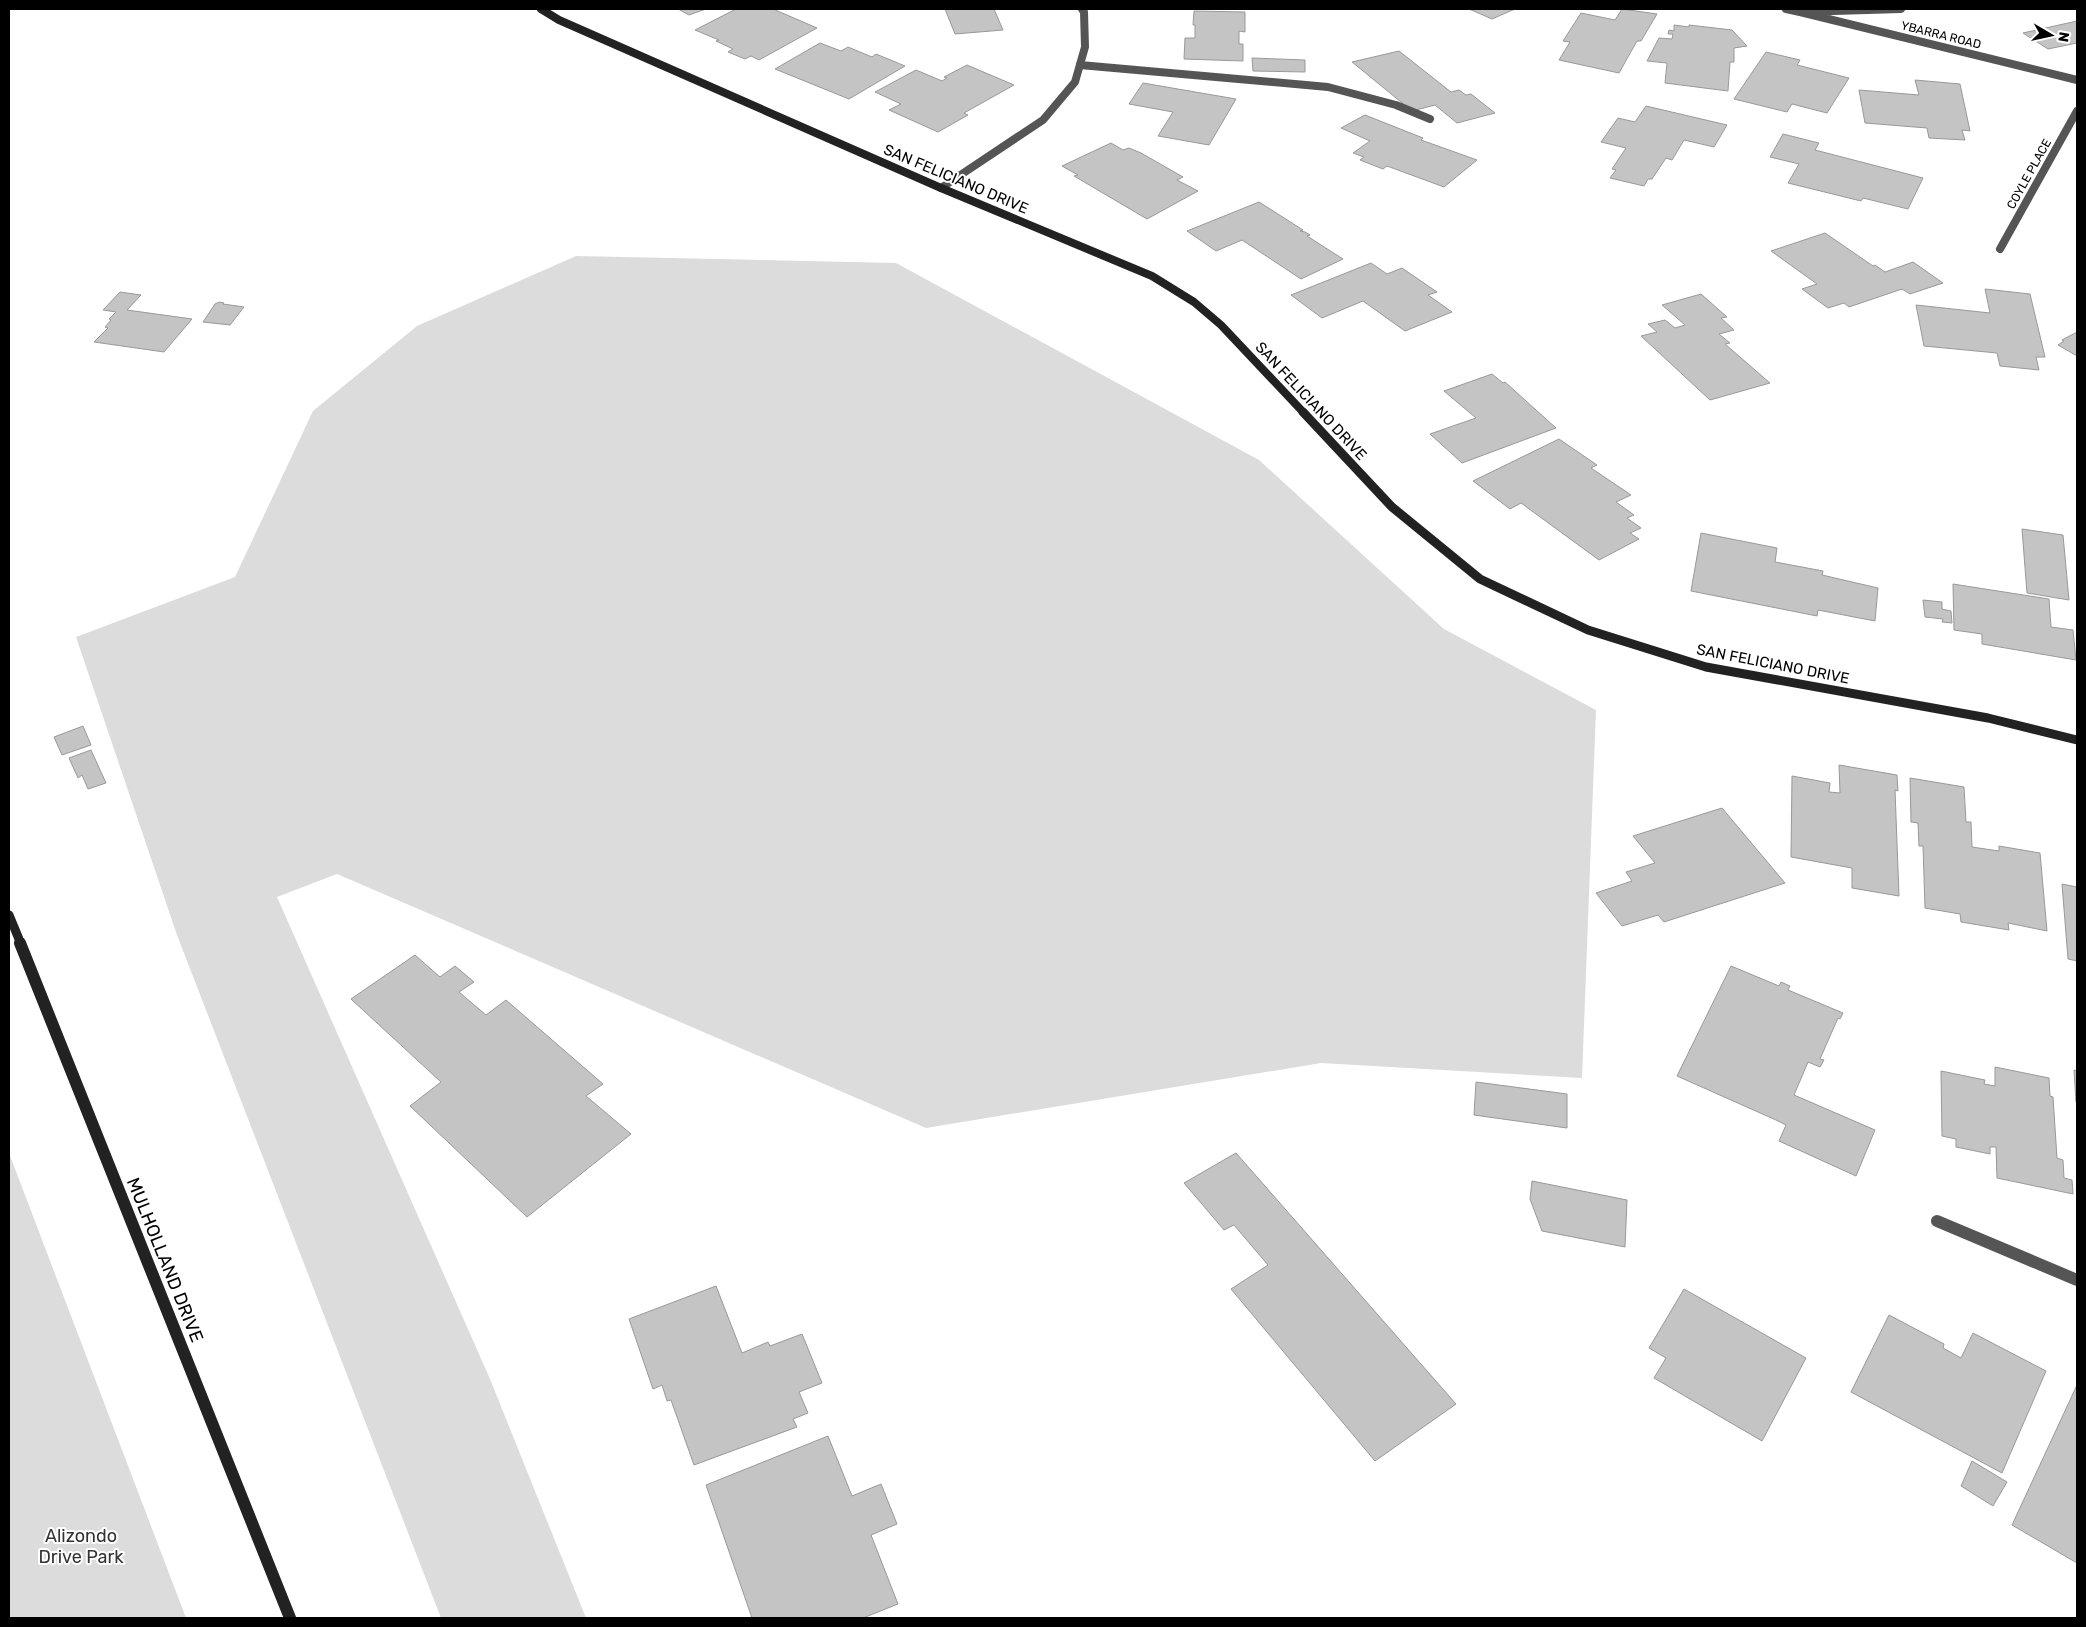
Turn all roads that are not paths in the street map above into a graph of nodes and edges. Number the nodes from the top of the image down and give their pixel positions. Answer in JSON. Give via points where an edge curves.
{"nodes":[{"id":1,"x":541,"y":9,"type":"edge"},
{"id":2,"x":1082,"y":9,"type":"edge"},
{"id":3,"x":1786,"y":9,"type":"edge"},
{"id":4,"x":1901,"y":9,"type":"edge"},
{"id":5,"x":1800,"y":10,"type":"edge"},
{"id":6,"x":1080,"y":66,"type":"junction"},
{"id":7,"x":2077,"y":80,"type":"edge"},
{"id":8,"x":2077,"y":111,"type":"edge"},
{"id":9,"x":1430,"y":119,"type":"dead end"},
{"id":10,"x":940,"y":188,"type":"junction"},
{"id":11,"x":2000,"y":249,"type":"dead end"},
{"id":12,"x":2077,"y":740,"type":"edge"},
{"id":13,"x":9,"y":915,"type":"edge"},
{"id":14,"x":1937,"y":1221,"type":"dead end"},
{"id":15,"x":2077,"y":1280,"type":"edge"},
{"id":16,"x":290,"y":1618,"type":"edge"}],
"edges":[{"from":1,"to":10,"type":"street","name":"SAN FELICIANO DRIVE","via":[[559,20]]},
{"from":2,"to":6,"type":"street","via":[[1085,47]]},
{"from":3,"to":5,"type":"street"},
{"from":4,"to":5,"type":"street"},
{"from":5,"to":7,"type":"street","name":"YBARRA ROAD"},
{"from":6,"to":9,"type":"street","via":[[1328,87],[1396,104]]},
{"from":6,"to":10,"type":"street","via":[[1075,82],[1043,120]]},
{"from":8,"to":11,"type":"street","name":"COYLE PLACE"},
{"from":10,"to":12,"type":"street","name":"SAN FELICIANO DRIVE","via":[[1152,276],[1194,302],[1220,325],[1392,507],[1480,579],[1588,630],[1706,667],[1988,718]]},
{"from":13,"to":16,"type":"street","name":"MULHOLLAND DRIVE"},
{"from":14,"to":15,"type":"street"}]}
